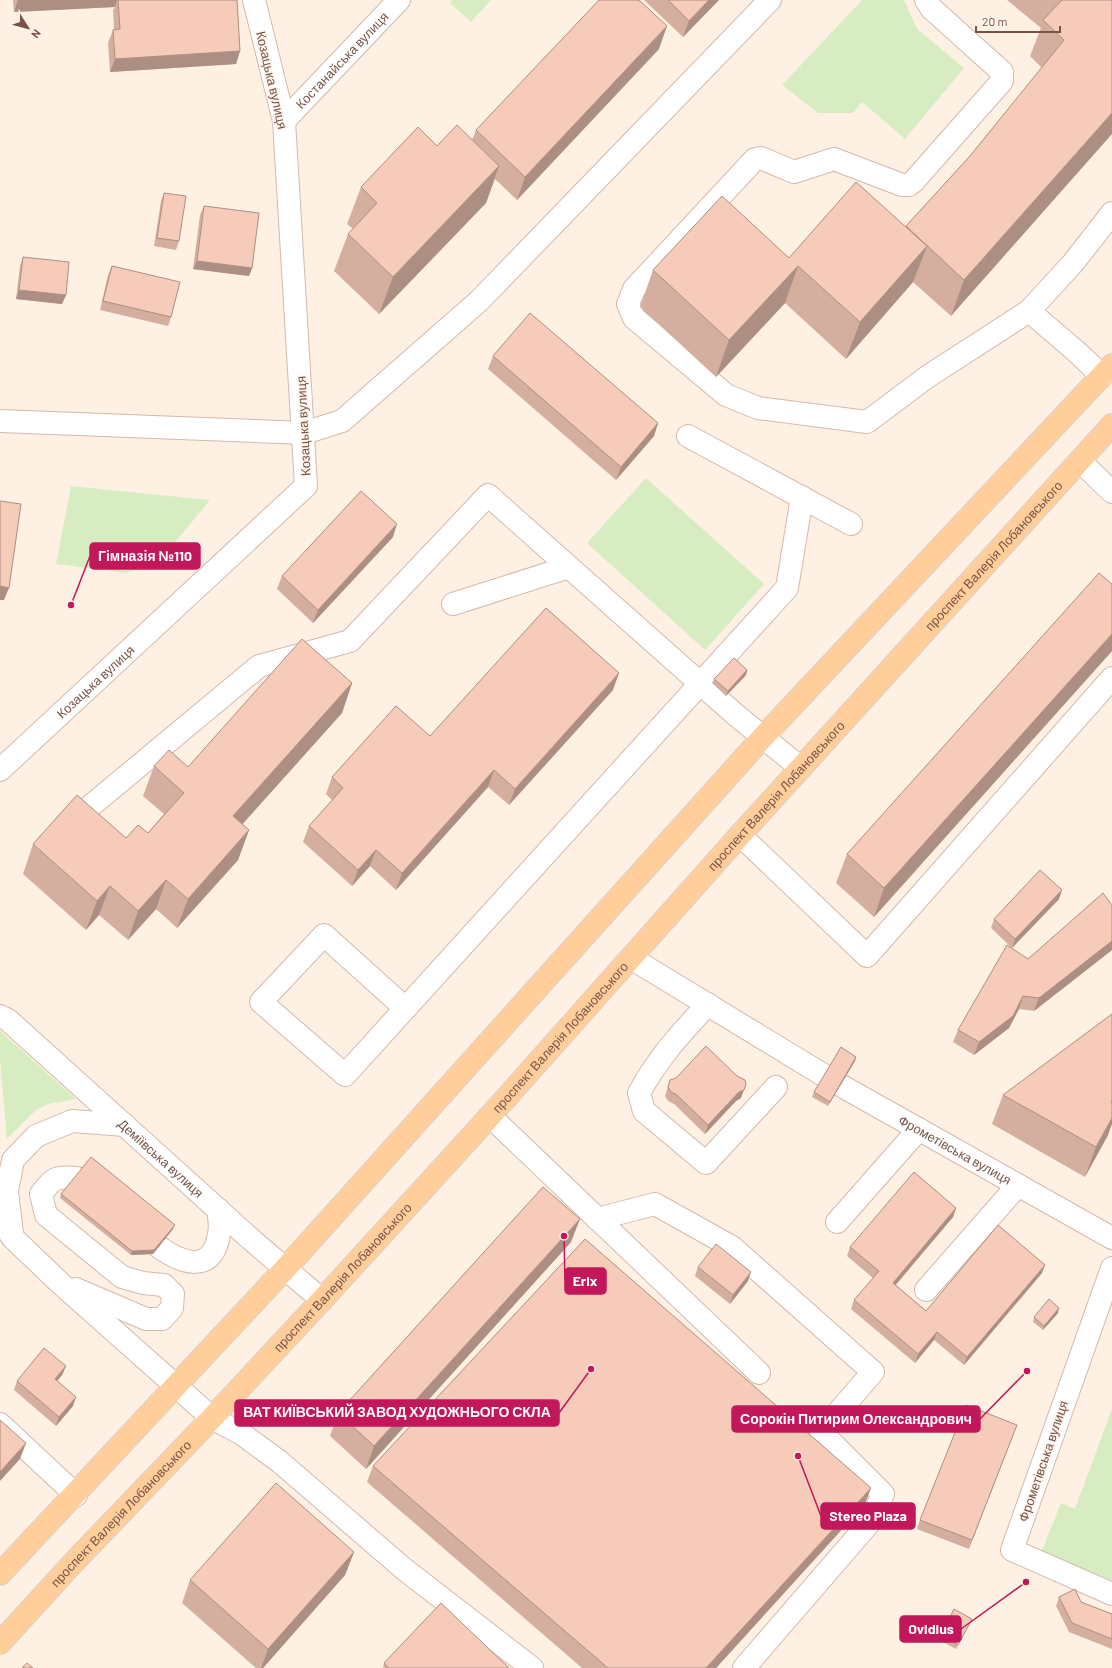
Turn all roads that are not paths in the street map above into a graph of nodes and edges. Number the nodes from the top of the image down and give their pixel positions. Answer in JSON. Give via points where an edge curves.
{"nodes":[{"id":1,"x":254,"y":0,"type":"edge"},
{"id":2,"x":399,"y":0,"type":"edge"},
{"id":3,"x":770,"y":0,"type":"edge"},
{"id":4,"x":926,"y":0,"type":"edge"},
{"id":5,"x":284,"y":121,"type":"junction"},
{"id":6,"x":1112,"y":213,"type":"edge"},
{"id":7,"x":1029,"y":311,"type":"junction"},
{"id":8,"x":1107,"y":371,"type":"edge"},
{"id":9,"x":0,"y":421,"type":"edge"},
{"id":10,"x":1112,"y":425,"type":"edge"},
{"id":11,"x":304,"y":433,"type":"junction"},
{"id":12,"x":688,"y":436,"type":"dead end"},
{"id":13,"x":1080,"y":461,"type":"junction"},
{"id":14,"x":1112,"y":492,"type":"edge"},
{"id":15,"x":802,"y":497,"type":"junction"},
{"id":16,"x":851,"y":524,"type":"dead end"},
{"id":17,"x":569,"y":567,"type":"junction"},
{"id":18,"x":453,"y":604,"type":"dead end"},
{"id":19,"x":1112,"y":678,"type":"edge"},
{"id":20,"x":701,"y":684,"type":"junction"},
{"id":21,"x":763,"y":738,"type":"junction"},
{"id":22,"x":801,"y":768,"type":"junction"},
{"id":23,"x":0,"y":770,"type":"edge"},
{"id":24,"x":87,"y":809,"type":"edge"},
{"id":25,"x":740,"y":836,"type":"junction"},
{"id":26,"x":631,"y":958,"type":"junction"},
{"id":27,"x":708,"y":1004,"type":"junction"},
{"id":28,"x":405,"y":1008,"type":"junction"},
{"id":29,"x":0,"y":1016,"type":"edge"},
{"id":30,"x":776,"y":1087,"type":"dead end"},
{"id":31,"x":490,"y":1116,"type":"junction"},
{"id":32,"x":124,"y":1125,"type":"junction"},
{"id":33,"x":919,"y":1129,"type":"junction"},
{"id":34,"x":76,"y":1178,"type":"edge"},
{"id":35,"x":1018,"y":1185,"type":"junction"},
{"id":36,"x":218,"y":1209,"type":"junction"},
{"id":37,"x":0,"y":1218,"type":"edge"},
{"id":38,"x":597,"y":1219,"type":"junction"},
{"id":39,"x":837,"y":1222,"type":"dead end"},
{"id":40,"x":12,"y":1237,"type":"junction"},
{"id":41,"x":1112,"y":1238,"type":"edge"},
{"id":42,"x":159,"y":1246,"type":"edge"},
{"id":43,"x":1112,"y":1268,"type":"edge"},
{"id":44,"x":285,"y":1269,"type":"junction"},
{"id":45,"x":60,"y":1283,"type":"junction"},
{"id":46,"x":926,"y":1290,"type":"dead end"},
{"id":47,"x":322,"y":1300,"type":"junction"},
{"id":48,"x":759,"y":1373,"type":"dead end"},
{"id":49,"x":176,"y":1388,"type":"junction"},
{"id":50,"x":212,"y":1418,"type":"junction"},
{"id":51,"x":0,"y":1424,"type":"edge"},
{"id":52,"x":76,"y":1495,"type":"junction"},
{"id":53,"x":0,"y":1574,"type":"edge"},
{"id":54,"x":1112,"y":1594,"type":"edge"},
{"id":55,"x":0,"y":1643,"type":"edge"},
{"id":56,"x":532,"y":1668,"type":"edge"},
{"id":57,"x":744,"y":1668,"type":"edge"}],
"edges":[{"from":1,"to":5,"type":"street","name":"Козацька вулиця"},
{"from":2,"to":5,"type":"street","name":"Костанайська вулиця"},
{"from":3,"to":11,"type":"street","via":[[479,301],[342,420]]},
{"from":4,"to":7,"type":"street","via":[[931,8],[1002,72],[1004,77],[913,182],[902,185],[834,159],[794,172],[761,158],[754,159],[634,289],[628,304],[634,318],[726,395],[758,408],[866,422],[927,377]]},
{"from":5,"to":11,"type":"street","name":"Козацька вулиця"},
{"from":6,"to":7,"type":"street","via":[[1073,263]]},
{"from":7,"to":8,"type":"street","via":[[1078,353]]},
{"from":8,"to":21,"type":"main road"},
{"from":9,"to":11,"type":"street"},
{"from":10,"to":13,"type":"main road","name":"проспект Валерія Лобановського"},
{"from":11,"to":23,"type":"street","name":"Козацька вулиця","via":[[306,486]]},
{"from":12,"to":15,"type":"street"},
{"from":13,"to":14,"type":"street"},
{"from":13,"to":22,"type":"main road","name":"проспект Валерія Лобановського"},
{"from":15,"to":16,"type":"street"},
{"from":15,"to":20,"type":"street","via":[[787,588]]},
{"from":17,"to":18,"type":"street"},
{"from":17,"to":20,"type":"street"},
{"from":17,"to":24,"type":"street","via":[[488,495],[350,641],[259,666]]},
{"from":19,"to":25,"type":"street","via":[[867,956]]},
{"from":20,"to":21,"type":"street"},
{"from":20,"to":28,"type":"street"},
{"from":21,"to":22,"type":"street"},
{"from":21,"to":44,"type":"main road"},
{"from":22,"to":25,"type":"main road","name":"проспект Валерія Лобановського"},
{"from":25,"to":26,"type":"main road","name":"проспект Валерія Лобановського"},
{"from":26,"to":27,"type":"street","name":"Фрометівська вулиця"},
{"from":26,"to":31,"type":"main road","name":"проспект Валерія Лобановського"},
{"from":27,"to":30,"type":"street","via":[[668,1047],[651,1070],[638,1092],[644,1111],[706,1163]]},
{"from":27,"to":33,"type":"street","name":"Фрометівська вулиця"},
{"from":28,"to":28,"type":"street","via":[[345,1075],[261,1002],[324,935]]},
{"from":29,"to":32,"type":"street","name":"Деміївська вулиця","via":[[8,1020]]},
{"from":31,"to":38,"type":"street"},
{"from":31,"to":47,"type":"main road","name":"проспект Валерія Лобановського"},
{"from":32,"to":36,"type":"street","name":"Деміївська вулиця"},
{"from":32,"to":40,"type":"street","via":[[72,1121],[36,1136],[13,1160],[7,1191]]},
{"from":33,"to":35,"type":"street","name":"Фрометівська вулиця"},
{"from":33,"to":39,"type":"street"},
{"from":34,"to":45,"type":"street","via":[[62,1177],[51,1181],[42,1194],[46,1215],[122,1277],[164,1285],[173,1294],[172,1308],[162,1319],[146,1319]]},
{"from":35,"to":41,"type":"street","name":"Фрометівська вулиця"},
{"from":35,"to":46,"type":"street"},
{"from":36,"to":42,"type":"street","via":[[220,1233],[216,1248],[206,1259],[191,1262],[174,1257]]},
{"from":36,"to":44,"type":"street","name":"Деміївська вулиця"},
{"from":37,"to":40,"type":"street"},
{"from":38,"to":48,"type":"street"},
{"from":38,"to":57,"type":"street","via":[[655,1204],[732,1247],[873,1372],[821,1432],[883,1494],[871,1521]]},
{"from":40,"to":45,"type":"street"},
{"from":43,"to":54,"type":"street","name":"Фрометівська вулиця","via":[[1012,1550]]},
{"from":44,"to":47,"type":"street","name":"Деміївська вулиця"},
{"from":44,"to":49,"type":"main road"},
{"from":45,"to":49,"type":"street"},
{"from":47,"to":50,"type":"main road","name":"проспект Валерія Лобановського"},
{"from":49,"to":50,"type":"street"},
{"from":49,"to":52,"type":"main road"},
{"from":50,"to":55,"type":"main road","name":"проспект Валерія Лобановського","via":[[72,1563]]},
{"from":50,"to":56,"type":"street","via":[[242,1434],[280,1462],[404,1569]]},
{"from":51,"to":52,"type":"street"},
{"from":52,"to":53,"type":"main road"}]}
